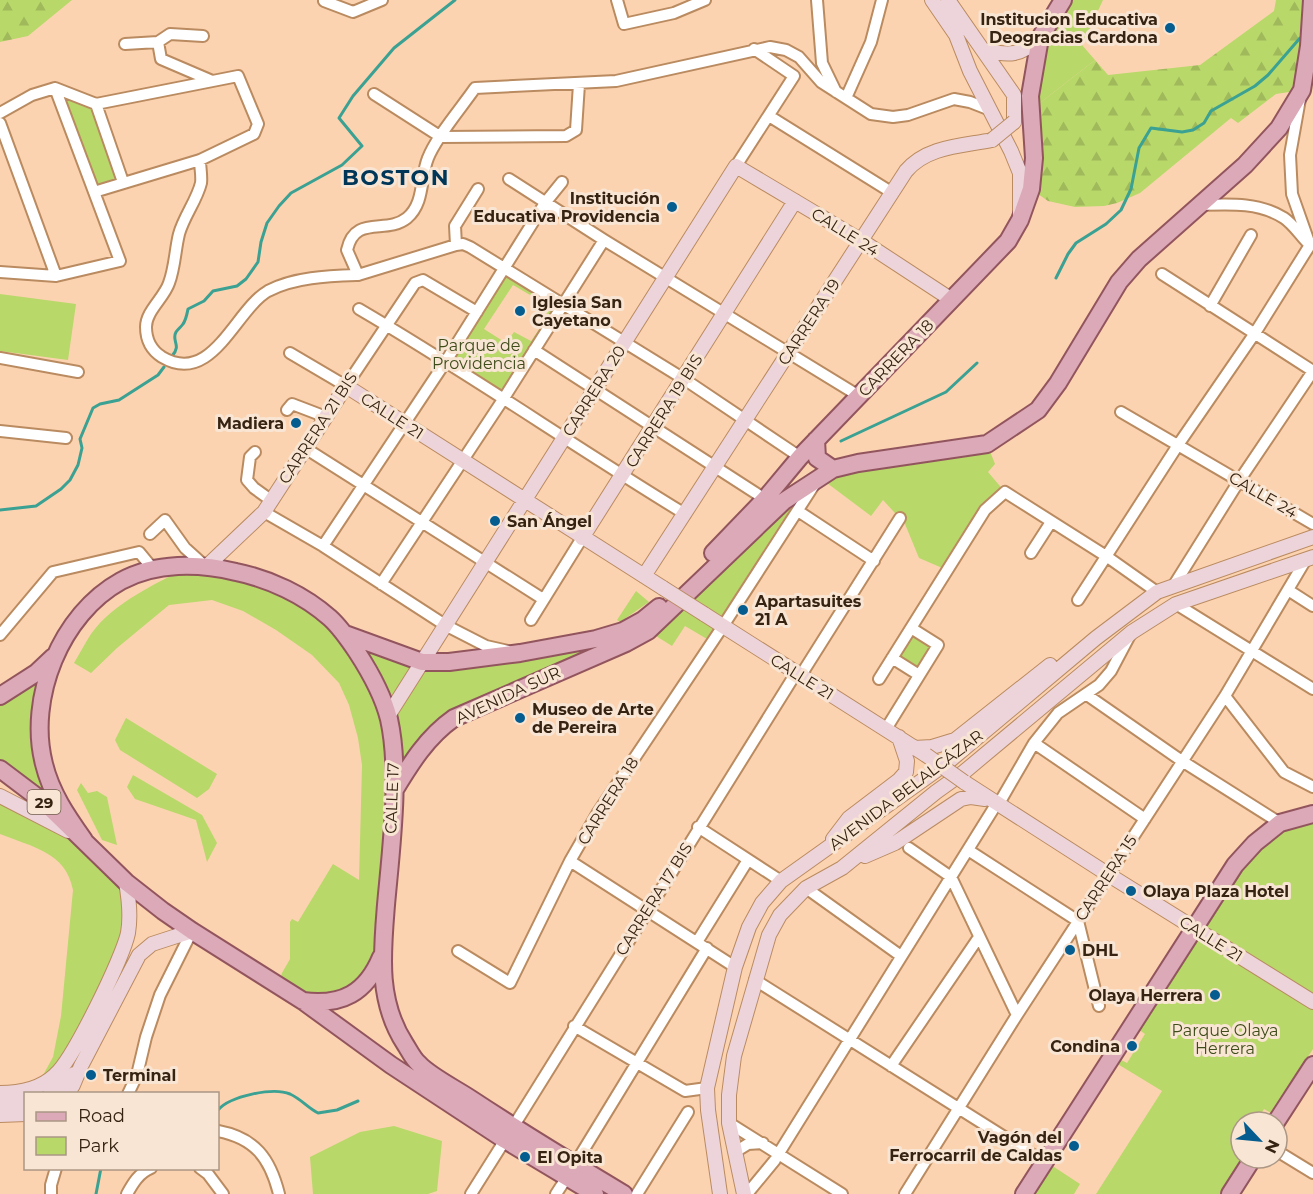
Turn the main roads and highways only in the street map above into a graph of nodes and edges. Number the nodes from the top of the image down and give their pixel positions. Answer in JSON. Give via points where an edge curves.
{"nodes":[{"id":1,"x":932,"y":0,"type":"edge"},
{"id":2,"x":948,"y":0,"type":"edge"},
{"id":3,"x":1063,"y":0,"type":"edge"},
{"id":4,"x":1312,"y":0,"type":"edge"},
{"id":5,"x":1312,"y":18,"type":"edge"},
{"id":6,"x":956,"y":35,"type":"junction"},
{"id":7,"x":1040,"y":38,"type":"junction"},
{"id":8,"x":984,"y":50,"type":"junction"},
{"id":9,"x":1014,"y":95,"type":"junction"},
{"id":10,"x":736,"y":166,"type":"joint"},
{"id":11,"x":795,"y":201,"type":"junction"},
{"id":12,"x":1020,"y":220,"type":"junction"},
{"id":13,"x":862,"y":241,"type":"junction"},
{"id":14,"x":952,"y":300,"type":"junction"},
{"id":15,"x":346,"y":386,"type":"joint"},
{"id":16,"x":816,"y":440,"type":"junction"},
{"id":17,"x":826,"y":473,"type":"junction"},
{"id":18,"x":524,"y":501,"type":"junction"},
{"id":19,"x":1313,"y":537,"type":"edge"},
{"id":20,"x":582,"y":538,"type":"junction"},
{"id":21,"x":1309,"y":559,"type":"edge"},
{"id":22,"x":206,"y":567,"type":"junction"},
{"id":23,"x":644,"y":576,"type":"junction"},
{"id":24,"x":345,"y":634,"type":"junction"},
{"id":25,"x":1096,"y":638,"type":"junction"},
{"id":26,"x":596,"y":639,"type":"joint"},
{"id":27,"x":57,"y":652,"type":"junction"},
{"id":28,"x":422,"y":662,"type":"junction"},
{"id":29,"x":0,"y":696,"type":"edge"},
{"id":30,"x":388,"y":716,"type":"junction"},
{"id":31,"x":899,"y":737,"type":"junction"},
{"id":32,"x":920,"y":751,"type":"junction"},
{"id":33,"x":0,"y":769,"type":"edge"},
{"id":34,"x":394,"y":791,"type":"junction"},
{"id":35,"x":0,"y":796,"type":"edge"},
{"id":36,"x":998,"y":802,"type":"junction"},
{"id":37,"x":1313,"y":814,"type":"edge"},
{"id":38,"x":84,"y":840,"type":"junction"},
{"id":39,"x":823,"y":852,"type":"junction"},
{"id":40,"x":842,"y":868,"type":"junction"},
{"id":41,"x":126,"y":882,"type":"junction"},
{"id":42,"x":1194,"y":928,"type":"junction"},
{"id":43,"x":192,"y":931,"type":"junction"},
{"id":44,"x":382,"y":956,"type":"junction"},
{"id":45,"x":303,"y":1001,"type":"junction"},
{"id":46,"x":1313,"y":1002,"type":"edge"},
{"id":47,"x":1313,"y":1065,"type":"edge"},
{"id":48,"x":81,"y":1066,"type":"junction"},
{"id":49,"x":53,"y":1092,"type":"edge"},
{"id":50,"x":68,"y":1092,"type":"edge"},
{"id":51,"x":0,"y":1093,"type":"edge"},
{"id":52,"x":0,"y":1102,"type":"edge"},
{"id":53,"x":24,"y":1102,"type":"edge"},
{"id":54,"x":1284,"y":1110,"type":"edge"},
{"id":55,"x":24,"y":1114,"type":"edge"},
{"id":56,"x":0,"y":1115,"type":"edge"},
{"id":57,"x":509,"y":1134,"type":"junction"},
{"id":58,"x":1245,"y":1170,"type":"edge"},
{"id":59,"x":571,"y":1171,"type":"junction"},
{"id":60,"x":595,"y":1194,"type":"edge"},
{"id":61,"x":624,"y":1194,"type":"edge"},
{"id":62,"x":720,"y":1194,"type":"edge"},
{"id":63,"x":746,"y":1194,"type":"edge"},
{"id":64,"x":1024,"y":1194,"type":"edge"},
{"id":65,"x":1230,"y":1194,"type":"edge"}],
"edges":[{"from":1,"to":6,"type":"main road"},
{"from":2,"to":8,"type":"main road"},
{"from":3,"to":7,"type":"main road","name":"CARRERA 18"},
{"from":4,"to":5,"type":"main road"},
{"from":5,"to":17,"type":"main road","via":[[1302,90],[1279,129],[1119,282],[1038,410],[987,444],[858,463]]},
{"from":6,"to":9,"type":"main road"},
{"from":6,"to":12,"type":"main road","via":[[1020,173]]},
{"from":7,"to":8,"type":"main road","via":[[1016,53],[1004,55]]},
{"from":7,"to":12,"type":"main road","name":"CARRERA 18","via":[[1030,96],[1034,158],[1031,189]]},
{"from":8,"to":9,"type":"main road"},
{"from":9,"to":13,"type":"main road","name":"CARRERA 19","bridge":true,"via":[[1014,116],[992,140],[930,151],[915,160]]},
{"from":10,"to":11,"type":"main road","name":"CALLE 24"},
{"from":10,"to":18,"type":"main road","name":"CARRERA 20"},
{"from":11,"to":13,"type":"main road","name":"CALLE 24"},
{"from":11,"to":20,"type":"main road","name":"CARRERA 19 BIS"},
{"from":12,"to":14,"type":"main road","name":"CARRERA 18","via":[[1008,241]]},
{"from":13,"to":14,"type":"main road","name":"CALLE 24"},
{"from":13,"to":23,"type":"main road","name":"CARRERA 19"},
{"from":14,"to":16,"type":"main road","name":"CARRERA 18"},
{"from":15,"to":18,"type":"main road","name":"CALLE 21"},
{"from":15,"to":22,"type":"main road","name":"CARRERA 21 BIS","via":[[268,506]]},
{"from":16,"to":17,"type":"main road","via":[[818,458]]},
{"from":16,"to":26,"type":"main road","name":"CARRERA 18","via":[[677,592],[643,620]]},
{"from":17,"to":34,"type":"main road","name":"AVENIDA SUR","via":[[784,501],[648,631],[454,718],[440,728],[417,753]]},
{"from":18,"to":20,"type":"main road","name":"CALLE 21"},
{"from":18,"to":28,"type":"main road","name":"CARRERA 20"},
{"from":19,"to":25,"type":"main road","name":"AVENIDA BELALCÁZAR","via":[[1157,592]]},
{"from":20,"to":23,"type":"main road","name":"CALLE 21"},
{"from":21,"to":40,"type":"main road","name":"AVENIDA BELALCÁZAR","via":[[1176,604],[1132,632]]},
{"from":22,"to":24,"type":"main road","name":"CALLE 17","via":[[251,575],[279,585],[329,617]]},
{"from":22,"to":27,"type":"main road","name":"CALLE 17","via":[[153,569],[122,580],[95,600]]},
{"from":23,"to":31,"type":"main road","name":"CALLE 21","bridge":true},
{"from":24,"to":28,"type":"main road","name":"AVENIDA SUR"},
{"from":24,"to":30,"type":"main road","name":"CALLE 17","via":[[370,671]]},
{"from":25,"to":32,"type":"main road","via":[[1063,655],[955,740]]},
{"from":25,"to":39,"type":"main road","name":"AVENIDA BELALCÁZAR","via":[[948,762]]},
{"from":26,"to":28,"type":"main road","name":"AVENIDA SUR","via":[[449,663]]},
{"from":27,"to":29,"type":"main road","name":"CALLE 17","via":[[36,673]]},
{"from":27,"to":38,"type":"main road","name":"CALLE 17","via":[[40,706],[39,735],[52,789]]},
{"from":28,"to":30,"type":"main road","name":"CARRERA 20"},
{"from":30,"to":34,"type":"main road","name":"CALLE 17"},
{"from":31,"to":32,"type":"main road","name":"CALLE 21"},
{"from":31,"to":39,"type":"main road","via":[[907,761],[906,772],[849,818]]},
{"from":32,"to":36,"type":"main road","name":"CALLE 21","bridge":true},
{"from":33,"to":38,"type":"main road","name":"CALLE 17","number":"29","via":[[45,803]]},
{"from":34,"to":44,"type":"main road","name":"CALLE 17"},
{"from":35,"to":38,"type":"main road","name":"CALLE 17"},
{"from":36,"to":40,"type":"main road","via":[[971,796],[961,799],[895,843]]},
{"from":36,"to":42,"type":"main road","name":"CALLE 21"},
{"from":37,"to":42,"type":"main road","via":[[1280,823],[1255,843],[1235,865]]},
{"from":38,"to":41,"type":"main road","name":"CALLE 17"},
{"from":39,"to":62,"type":"main road","name":"AVENIDA BELALCÁZAR","via":[[781,882],[762,903],[735,966],[707,1088]]},
{"from":40,"to":63,"type":"main road","name":"AVENIDA BELALCÁZAR","via":[[806,888],[780,915],[769,934],[755,980],[734,1056],[729,1095],[729,1123]]},
{"from":41,"to":43,"type":"main road","name":"CALLE 17"},
{"from":41,"to":51,"type":"main road","via":[[127,935],[69,1059],[42,1085]]},
{"from":42,"to":46,"type":"main road","name":"CALLE 21"},
{"from":42,"to":64,"type":"main road"},
{"from":43,"to":45,"type":"main road","name":"CALLE 17"},
{"from":43,"to":48,"type":"main road","via":[[152,944],[139,955]]},
{"from":44,"to":45,"type":"main road","via":[[365,985],[352,995],[320,1003]]},
{"from":44,"to":57,"type":"main road","name":"CALLE 17","via":[[386,1002],[399,1035],[418,1064]]},
{"from":45,"to":57,"type":"main road","name":"CALLE 17","via":[[391,1065]]},
{"from":47,"to":54,"type":"main road"},
{"from":48,"to":49,"type":"main road"},
{"from":48,"to":50,"type":"main road"},
{"from":52,"to":53,"type":"main road"},
{"from":55,"to":56,"type":"main road"},
{"from":57,"to":59,"type":"main road","name":"CALLE 17"},
{"from":58,"to":65,"type":"main road"},
{"from":59,"to":60,"type":"main road","name":"CALLE 17"},
{"from":59,"to":61,"type":"main road","name":"CALLE 17"}]}
